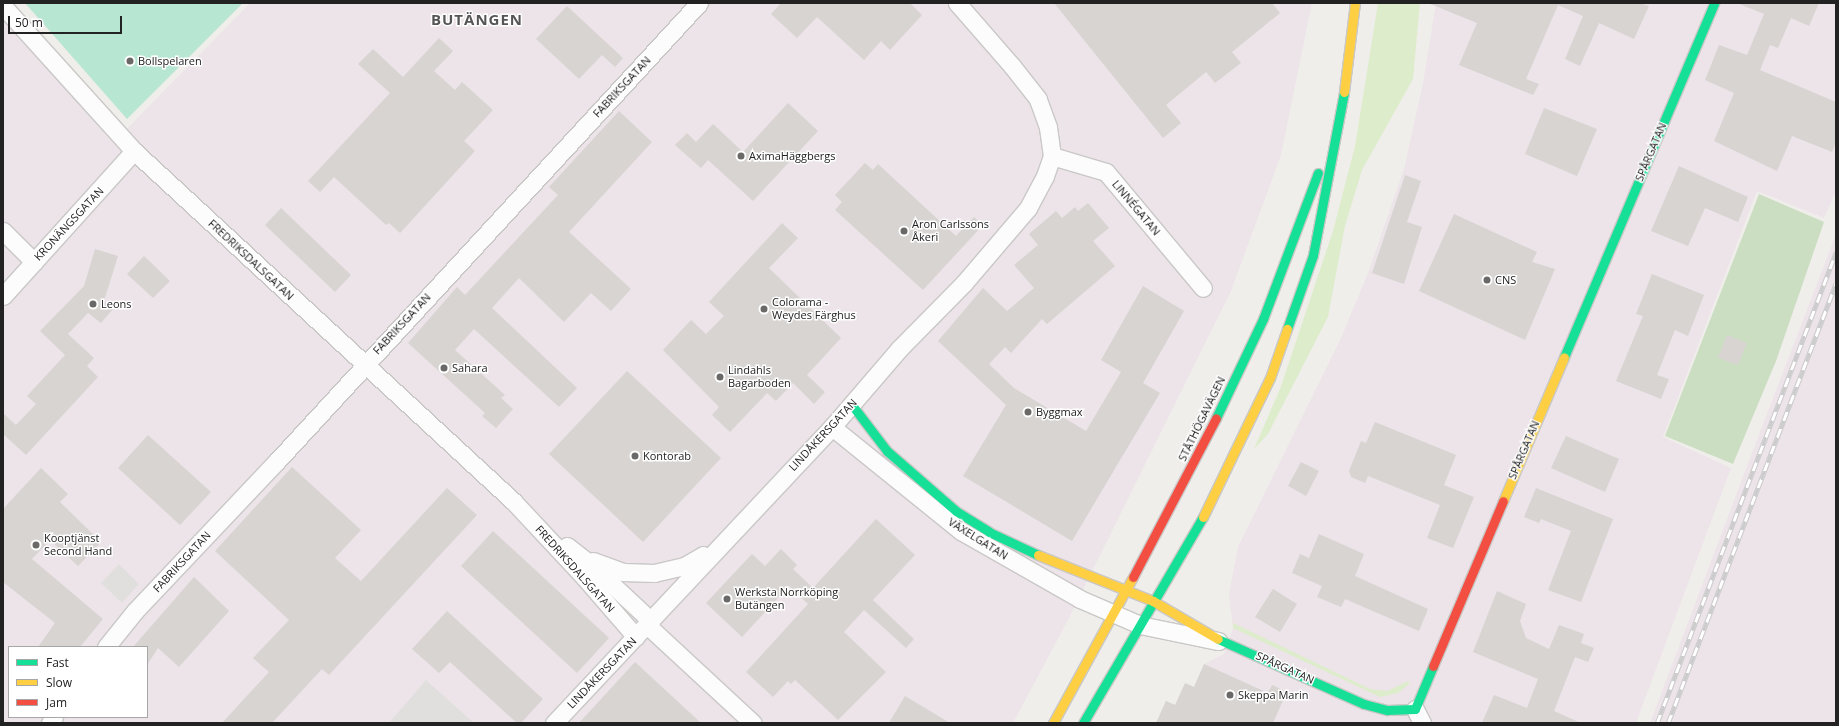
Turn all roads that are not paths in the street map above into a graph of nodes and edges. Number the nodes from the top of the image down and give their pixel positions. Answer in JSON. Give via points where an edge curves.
{"nodes":[{"id":1,"x":699,"y":3,"type":"edge"},
{"id":2,"x":957,"y":3,"type":"edge"},
{"id":3,"x":1355,"y":3,"type":"edge"},
{"id":4,"x":1714,"y":3,"type":"edge"},
{"id":5,"x":3,"y":6,"type":"edge"},
{"id":6,"x":1341,"y":112,"type":"junction"},
{"id":7,"x":134,"y":151,"type":"junction"},
{"id":8,"x":1052,"y":156,"type":"junction"},
{"id":9,"x":3,"y":231,"type":"edge"},
{"id":10,"x":34,"y":262,"type":"junction"},
{"id":11,"x":1203,"y":288,"type":"dead end"},
{"id":12,"x":3,"y":296,"type":"edge"},
{"id":13,"x":365,"y":365,"type":"junction"},
{"id":14,"x":852,"y":405,"type":"junction"},
{"id":15,"x":832,"y":427,"type":"junction"},
{"id":16,"x":513,"y":501,"type":"junction"},
{"id":17,"x":728,"y":535,"type":"junction"},
{"id":18,"x":578,"y":554,"type":"junction"},
{"id":19,"x":1124,"y":590,"type":"junction"},
{"id":20,"x":1153,"y":601,"type":"junction"},
{"id":21,"x":1111,"y":613,"type":"junction"},
{"id":22,"x":1140,"y":625,"type":"junction"},
{"id":23,"x":645,"y":628,"type":"junction"},
{"id":24,"x":1224,"y":642,"type":"junction"},
{"id":25,"x":107,"y":646,"type":"edge"},
{"id":26,"x":1418,"y":716,"type":"edge"},
{"id":27,"x":554,"y":723,"type":"edge"},
{"id":28,"x":753,"y":723,"type":"edge"},
{"id":29,"x":1053,"y":723,"type":"edge"},
{"id":30,"x":1083,"y":723,"type":"edge"}],
"edges":[{"from":1,"to":13,"type":"street","name":"FABRIKSGATAN"},
{"from":2,"to":8,"type":"street","name":"LINDÅKERSGATAN","via":[[1038,99],[1048,127]]},
{"from":3,"to":6,"type":"main road","name":"STÅTHÖGAVÄGEN"},
{"from":4,"to":26,"type":"main road","name":"SPÅRGATAN"},
{"from":5,"to":7,"type":"street","name":"FREDRIKSDALSGATAN"},
{"from":6,"to":19,"type":"main road","name":"STÅTHÖGAVÄGEN","via":[[1263,319],[1173,503]]},
{"from":6,"to":20,"type":"main road","name":"STÅTHÖGAVÄGEN","via":[[1313,255],[1270,378],[1212,502]]},
{"from":7,"to":10,"type":"street","name":"KRONÄNGSGATAN"},
{"from":7,"to":13,"type":"street","name":"FREDRIKSDALSGATAN"},
{"from":8,"to":11,"type":"street","name":"LINNÉGATAN","via":[[1106,172]]},
{"from":8,"to":14,"type":"street","name":"LINDÅKERSGATAN","via":[[1045,176],[1028,208],[964,283],[899,349]]},
{"from":9,"to":10,"type":"street"},
{"from":10,"to":12,"type":"street","name":"KRONÄNGSGATAN"},
{"from":13,"to":16,"type":"street","name":"FREDRIKSDALSGATAN"},
{"from":13,"to":25,"type":"street","name":"FABRIKSGATAN","via":[[135,611]]},
{"from":14,"to":15,"type":"street","name":"LINDÅKERSGATAN"},
{"from":14,"to":19,"type":"main road","name":"VÄXELGATAN","via":[[887,451],[956,511],[1017,546]]},
{"from":15,"to":17,"type":"street","name":"LINDÅKERSGATAN"},
{"from":15,"to":21,"type":"street","name":"VÄXELGATAN","via":[[960,530],[1085,602]]},
{"from":16,"to":18,"type":"street","name":"FREDRIKSDALSGATAN"},
{"from":16,"to":23,"type":"street","name":"FREDRIKSDALSGATAN","via":[[584,577]]},
{"from":17,"to":18,"type":"street","name":"FREDRIKSDALSGATAN","via":[[684,566],[654,573],[623,572]]},
{"from":17,"to":23,"type":"street","name":"LINDÅKERSGATAN"},
{"from":18,"to":23,"type":"street","name":"FREDRIKSDALSGATAN"},
{"from":19,"to":20,"type":"main road","name":"SPÅRGATAN"},
{"from":19,"to":21,"type":"main road","name":"STÅTHÖGAVÄGEN"},
{"from":20,"to":22,"type":"main road","name":"STÅTHÖGAVÄGEN"},
{"from":20,"to":24,"type":"main road","name":"SPÅRGATAN"},
{"from":21,"to":22,"type":"street","name":"VÄXELGATAN"},
{"from":21,"to":29,"type":"main road","name":"STÅTHÖGAVÄGEN"},
{"from":22,"to":24,"type":"street","name":"SPÅRGATAN","via":[[1202,640]]},
{"from":22,"to":30,"type":"main road","name":"STÅTHÖGAVÄGEN"},
{"from":23,"to":27,"type":"street","name":"LINDÅKERSGATAN"},
{"from":23,"to":28,"type":"street","name":"FREDRIKSDALSGATAN"},
{"from":24,"to":26,"type":"main road","name":"SPÅRGATAN","via":[[1364,704]]}]}
